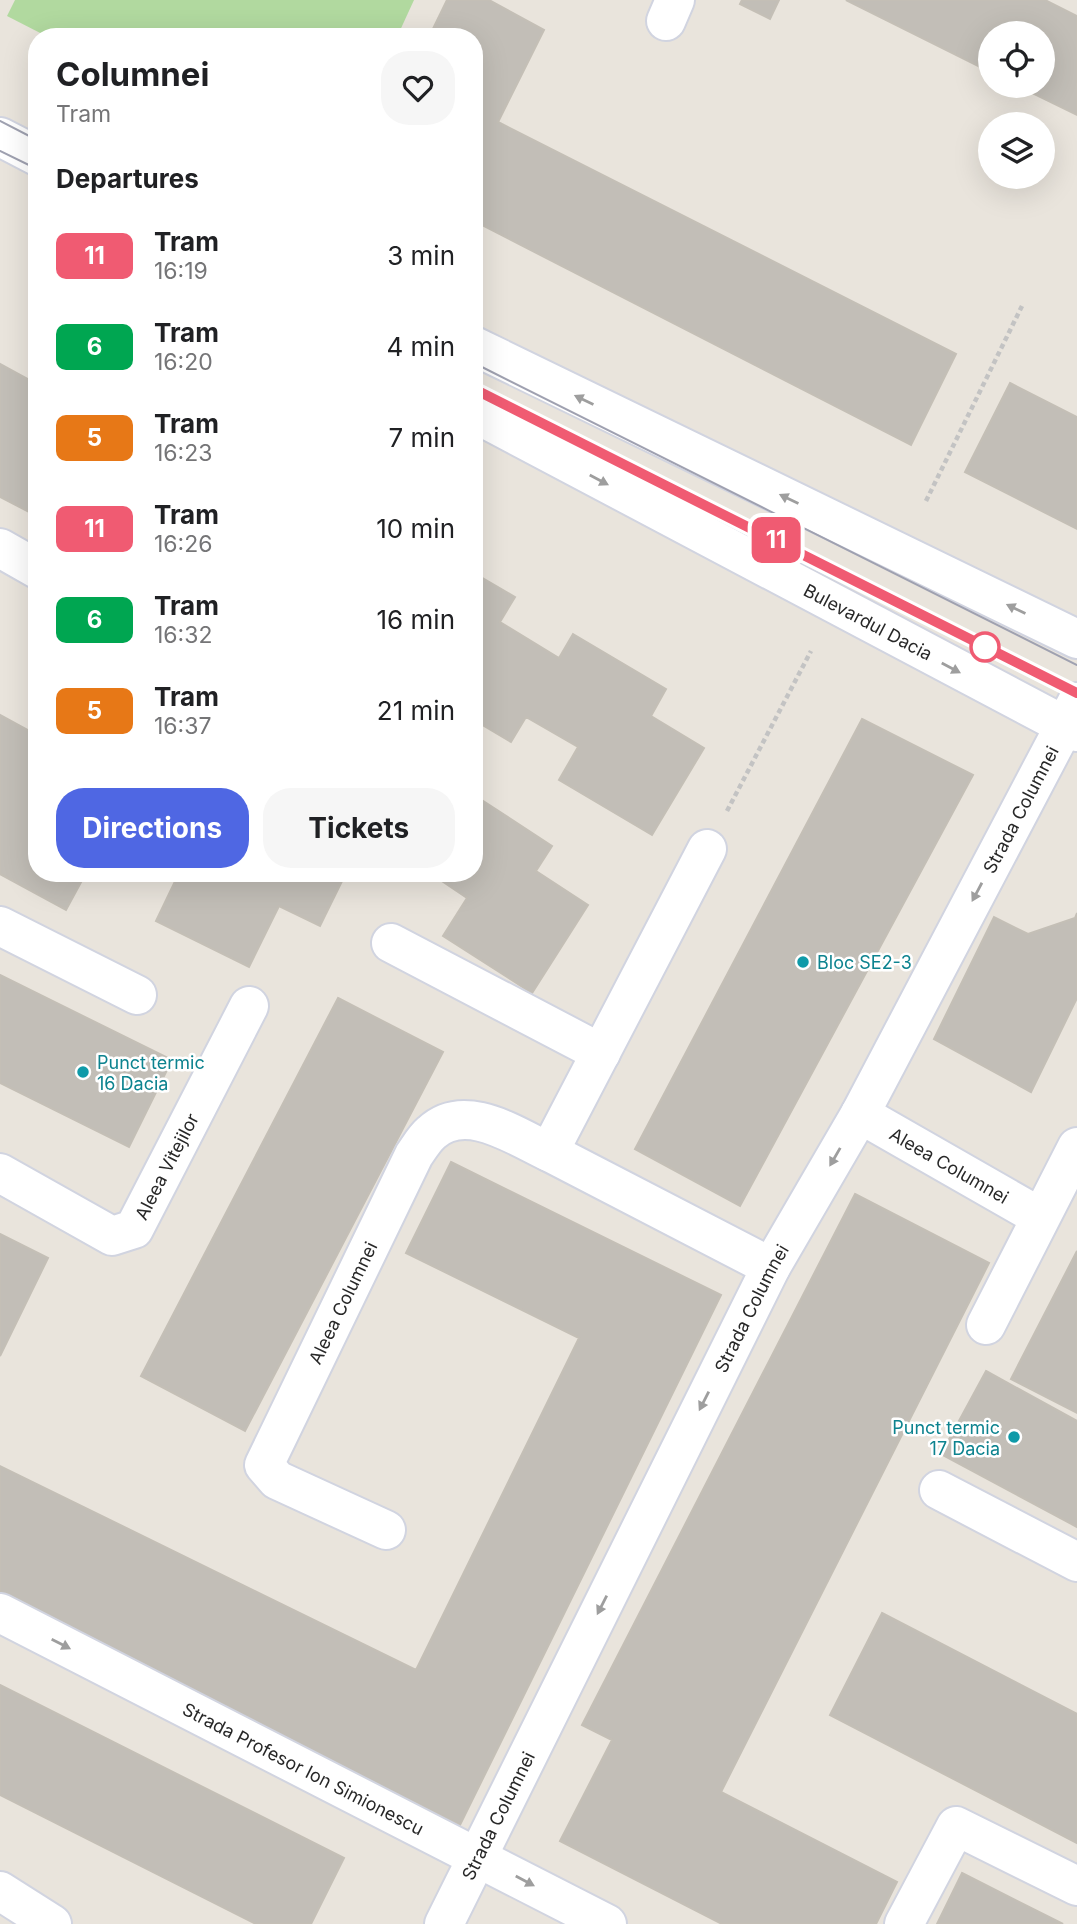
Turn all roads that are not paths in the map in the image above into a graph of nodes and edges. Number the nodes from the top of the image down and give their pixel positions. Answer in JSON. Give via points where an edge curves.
{"nodes":[{"id":1,"x":0,"y":137,"type":"edge"},
{"id":2,"x":28,"y":151,"type":"edge"},
{"id":3,"x":483,"y":350,"type":"edge"},
{"id":4,"x":483,"y":419,"type":"edge"},
{"id":5,"x":0,"y":548,"type":"edge"},
{"id":6,"x":28,"y":564,"type":"edge"},
{"id":7,"x":1077,"y":639,"type":"edge"},
{"id":8,"x":1073,"y":720,"type":"edge"},
{"id":9,"x":707,"y":849,"type":"road end"},
{"id":10,"x":0,"y":926,"type":"edge"},
{"id":11,"x":391,"y":943,"type":"dead end"},
{"id":12,"x":137,"y":995,"type":"dead end"},
{"id":13,"x":248,"y":1006,"type":"dead end"},
{"id":14,"x":601,"y":1053,"type":"junction"},
{"id":15,"x":860,"y":1114,"type":"junction"},
{"id":16,"x":1077,"y":1147,"type":"edge"},
{"id":17,"x":549,"y":1152,"type":"junction"},
{"id":18,"x":0,"y":1173,"type":"edge"},
{"id":19,"x":1040,"y":1217,"type":"junction"},
{"id":20,"x":771,"y":1267,"type":"junction"},
{"id":21,"x":986,"y":1325,"type":"dead end"},
{"id":22,"x":939,"y":1490,"type":"dead end"},
{"id":23,"x":386,"y":1530,"type":"dead end"},
{"id":24,"x":1077,"y":1562,"type":"edge"},
{"id":25,"x":0,"y":1613,"type":"edge"},
{"id":26,"x":477,"y":1856,"type":"junction"},
{"id":27,"x":1077,"y":1886,"type":"edge"},
{"id":28,"x":0,"y":1891,"type":"edge"},
{"id":29,"x":52,"y":1924,"type":"edge"},
{"id":30,"x":444,"y":1924,"type":"edge"},
{"id":31,"x":607,"y":1924,"type":"edge"},
{"id":32,"x":905,"y":1924,"type":"edge"}],
"edges":[{"from":1,"to":2,"type":"street"},
{"from":7,"to":3,"type":"street","one_way":true},
{"from":4,"to":8,"type":"street","name":"Bulevardul Dacia","one_way":true},
{"from":5,"to":6,"type":"street"},
{"from":8,"to":15,"type":"street","name":"Strada Columnei","one_way":true},
{"from":9,"to":14,"type":"street"},
{"from":10,"to":12,"type":"street"},
{"from":11,"to":14,"type":"street"},
{"from":13,"to":18,"type":"street","name":"Aleea Vitejilor","via":[[134,1229],[112,1236]]},
{"from":14,"to":17,"type":"street"},
{"from":15,"to":19,"type":"street","name":"Aleea Columnei"},
{"from":15,"to":20,"type":"street","name":"Strada Columnei","one_way":true},
{"from":16,"to":19,"type":"street"},
{"from":17,"to":20,"type":"street","name":"Aleea Columnei"},
{"from":17,"to":23,"type":"street","name":"Aleea Columnei","via":[[483,1122],[453,1120],[431,1132],[414,1155],[264,1465],[276,1480]]},
{"from":19,"to":21,"type":"street"},
{"from":20,"to":26,"type":"street","name":"Strada Columnei","one_way":true},
{"from":22,"to":24,"type":"street"},
{"from":25,"to":26,"type":"street","name":"Strada Profesor Ion Simionescu","one_way":true},
{"from":26,"to":30,"type":"street","name":"Strada Columnei"},
{"from":26,"to":31,"type":"street","name":"Strada Profesor Ion Simionescu","one_way":true},
{"from":27,"to":32,"type":"street","via":[[956,1826]]},
{"from":28,"to":29,"type":"street"}]}
